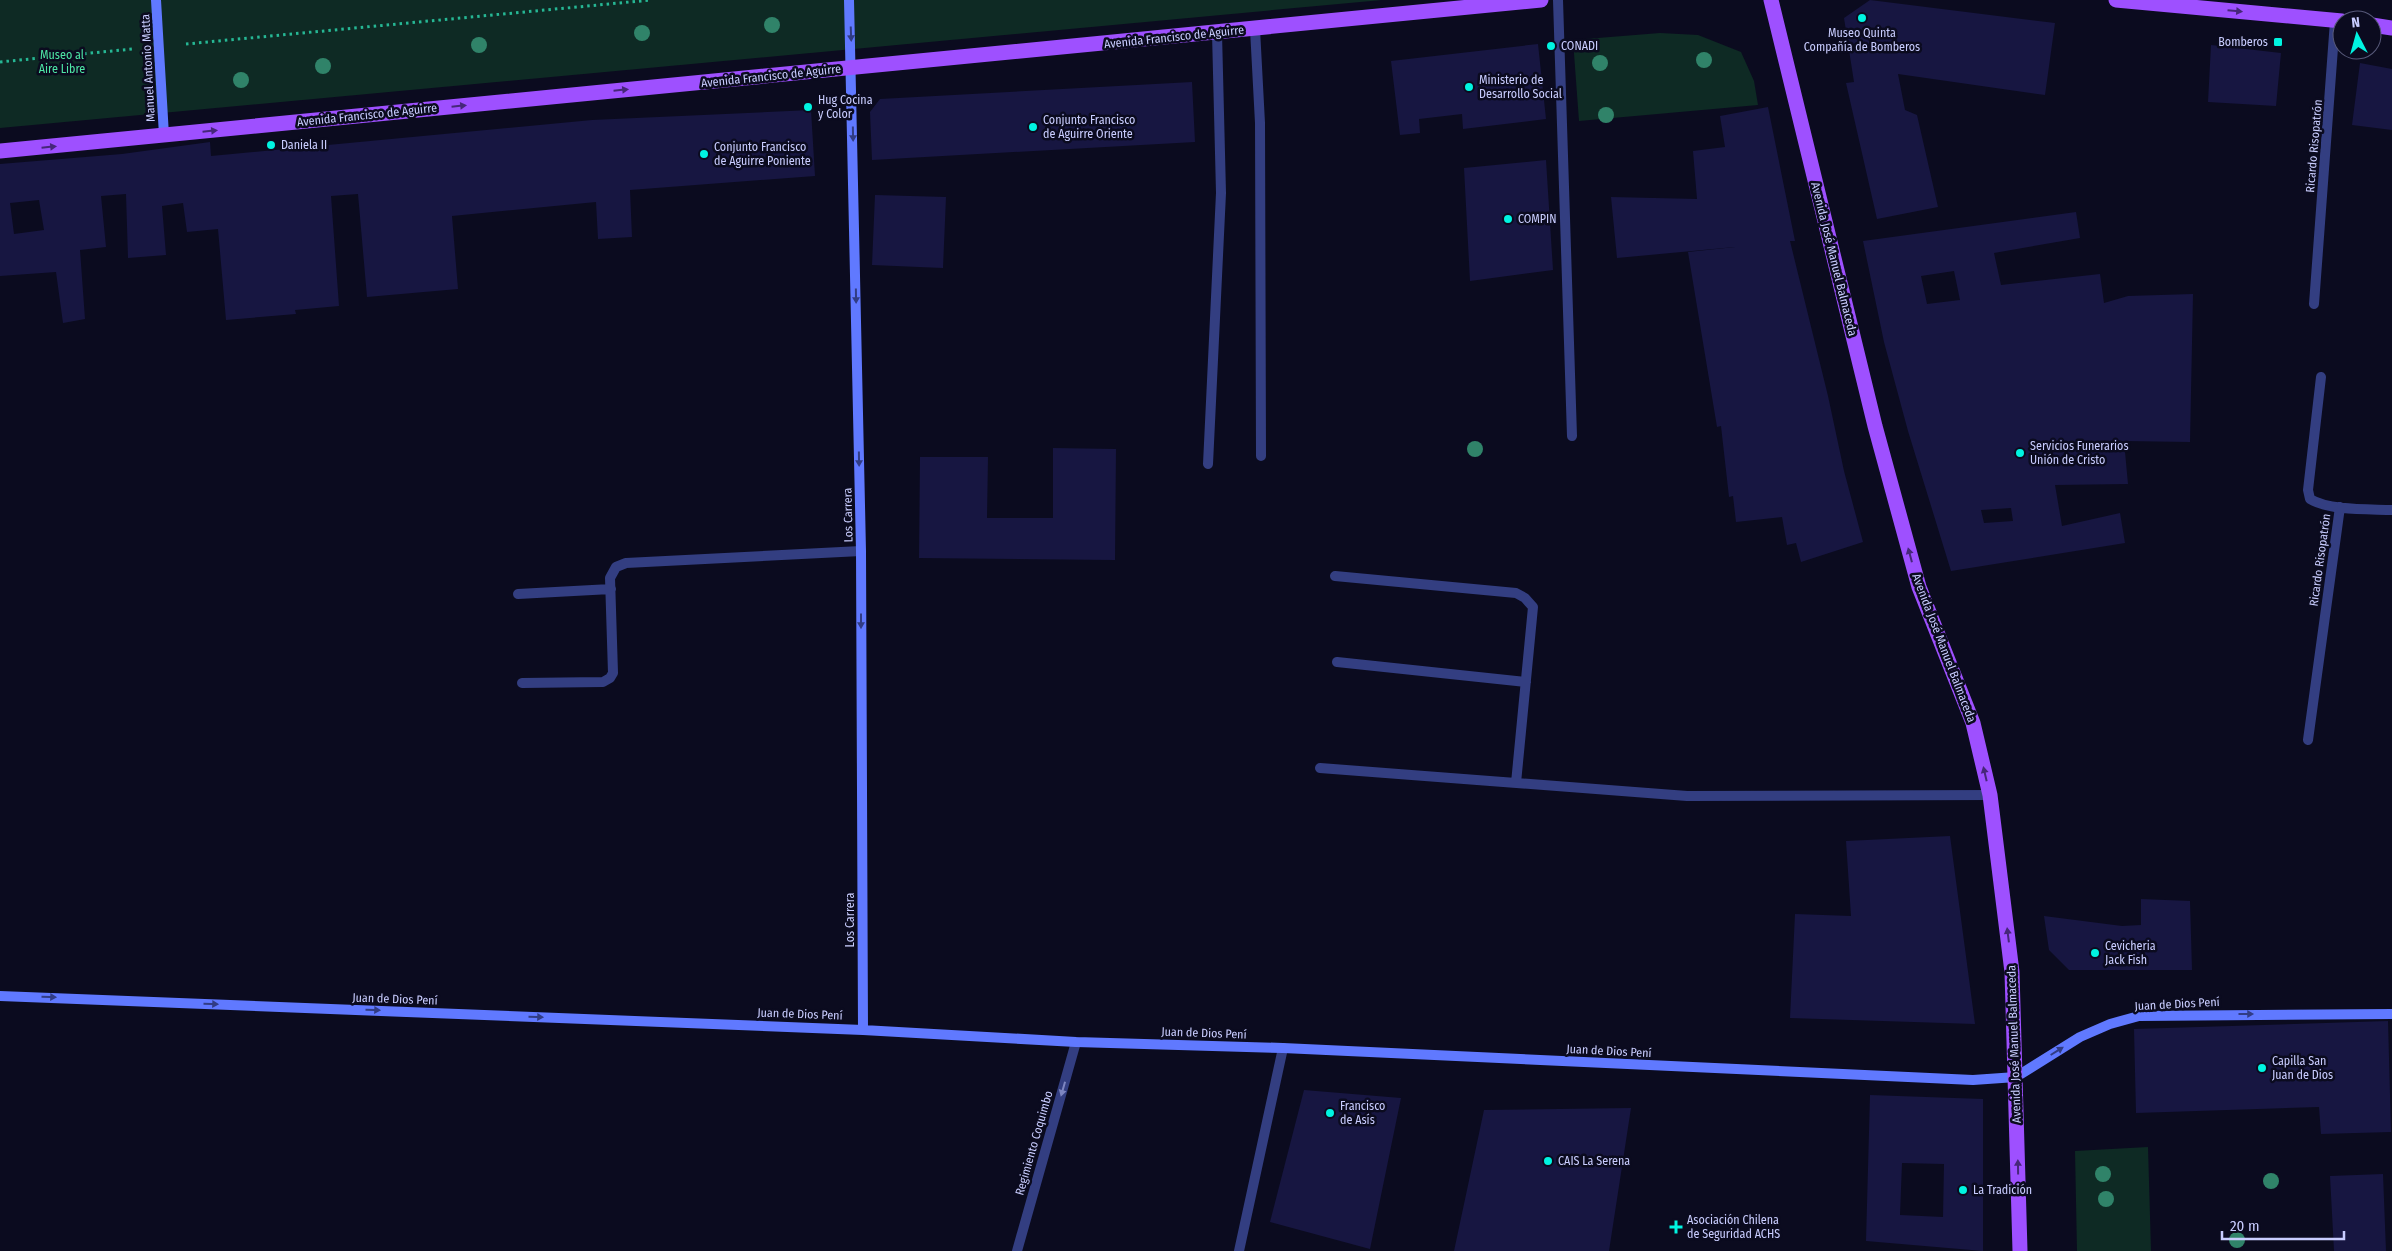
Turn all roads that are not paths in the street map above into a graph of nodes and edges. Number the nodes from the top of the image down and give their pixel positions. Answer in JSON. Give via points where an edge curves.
{"nodes":[{"id":1,"x":156,"y":0,"type":"edge"},
{"id":2,"x":849,"y":0,"type":"edge"},
{"id":3,"x":1541,"y":0,"type":"edge"},
{"id":4,"x":1558,"y":0,"type":"edge"},
{"id":5,"x":1771,"y":0,"type":"edge"},
{"id":6,"x":2116,"y":0,"type":"edge"},
{"id":7,"x":2332,"y":20,"type":"edge"},
{"id":8,"x":1255,"y":29,"type":"junction"},
{"id":9,"x":1217,"y":33,"type":"junction"},
{"id":10,"x":2336,"y":60,"type":"edge"},
{"id":11,"x":852,"y":68,"type":"junction"},
{"id":12,"x":164,"y":135,"type":"junction"},
{"id":13,"x":0,"y":152,"type":"edge"},
{"id":14,"x":2314,"y":304,"type":"dead end"},
{"id":15,"x":2321,"y":377,"type":"dead end"},
{"id":16,"x":1572,"y":436,"type":"dead end"},
{"id":17,"x":1260,"y":456,"type":"dead end"},
{"id":18,"x":1208,"y":464,"type":"dead end"},
{"id":19,"x":2340,"y":507,"type":"junction"},
{"id":20,"x":2392,"y":510,"type":"edge"},
{"id":21,"x":861,"y":551,"type":"junction"},
{"id":22,"x":1335,"y":576,"type":"dead end"},
{"id":23,"x":611,"y":589,"type":"junction"},
{"id":24,"x":518,"y":594,"type":"dead end"},
{"id":25,"x":1337,"y":662,"type":"dead end"},
{"id":26,"x":1526,"y":682,"type":"junction"},
{"id":27,"x":522,"y":684,"type":"dead end"},
{"id":28,"x":2308,"y":740,"type":"dead end"},
{"id":29,"x":1320,"y":768,"type":"dead end"},
{"id":30,"x":1516,"y":783,"type":"junction"},
{"id":31,"x":1990,"y":795,"type":"junction"},
{"id":32,"x":0,"y":996,"type":"edge"},
{"id":33,"x":2392,"y":1014,"type":"edge"},
{"id":34,"x":864,"y":1030,"type":"junction"},
{"id":35,"x":1076,"y":1042,"type":"junction"},
{"id":36,"x":1284,"y":1048,"type":"junction"},
{"id":37,"x":2016,"y":1078,"type":"junction"},
{"id":38,"x":1017,"y":1251,"type":"edge"},
{"id":39,"x":1239,"y":1251,"type":"edge"},
{"id":40,"x":2020,"y":1251,"type":"edge"}],
"edges":[{"from":1,"to":12,"type":"main road","name":"Manuel Antonio Matta"},
{"from":2,"to":11,"type":"main road","name":"Los Carrera","one_way":true},
{"from":3,"to":8,"type":"main road","name":"Avenida Francisco de Aguirre"},
{"from":4,"to":16,"type":"street"},
{"from":31,"to":5,"type":"main road","name":"Avenida José Manuel Balmaceda","one_way":true,"via":[[1973,723],[1914,568],[1875,426]]},
{"from":6,"to":7,"type":"main road","one_way":true},
{"from":8,"to":9,"type":"main road","name":"Avenida Francisco de Aguirre"},
{"from":8,"to":17,"type":"street","via":[[1260,123]]},
{"from":9,"to":11,"type":"main road","name":"Avenida Francisco de Aguirre"},
{"from":9,"to":18,"type":"street","via":[[1221,193]]},
{"from":10,"to":14,"type":"street","name":"Ricardo Risopatrón"},
{"from":12,"to":11,"type":"main road","name":"Avenida Francisco de Aguirre","one_way":true},
{"from":11,"to":21,"type":"main road","name":"Los Carrera","one_way":true},
{"from":13,"to":12,"type":"main road","name":"Avenida Francisco de Aguirre","one_way":true},
{"from":15,"to":19,"type":"street","name":"Ricardo Risopatrón","via":[[2308,490],[2310,499]]},
{"from":19,"to":20,"type":"street"},
{"from":19,"to":28,"type":"street","name":"Ricardo Risopatrón"},
{"from":21,"to":23,"type":"street","via":[[626,563],[616,567],[610,578]]},
{"from":21,"to":34,"type":"main road","name":"Los Carrera","one_way":true},
{"from":22,"to":26,"type":"street","via":[[1516,593],[1533,607]]},
{"from":23,"to":24,"type":"street"},
{"from":23,"to":27,"type":"street","via":[[610,678],[603,682]]},
{"from":25,"to":26,"type":"street"},
{"from":26,"to":30,"type":"street"},
{"from":29,"to":30,"type":"street"},
{"from":30,"to":31,"type":"street","via":[[1687,796]]},
{"from":37,"to":31,"type":"main road","name":"Avenida José Manuel Balmaceda","one_way":true,"via":[[2012,972]]},
{"from":32,"to":34,"type":"main road","name":"Juan de Dios Pení","one_way":true},
{"from":37,"to":33,"type":"main road","name":"Juan de Dios Pení","one_way":true,"via":[[2080,1037],[2139,1016]]},
{"from":34,"to":35,"type":"main road","name":"Juan de Dios Pení"},
{"from":35,"to":36,"type":"main road","name":"Juan de Dios Pení"},
{"from":35,"to":38,"type":"street","name":"Regimiento Coquimbo","one_way":true},
{"from":36,"to":37,"type":"main road","name":"Juan de Dios Pení","via":[[1972,1080]]},
{"from":36,"to":39,"type":"street"},
{"from":40,"to":37,"type":"main road","name":"Avenida José Manuel Balmaceda","one_way":true}]}
